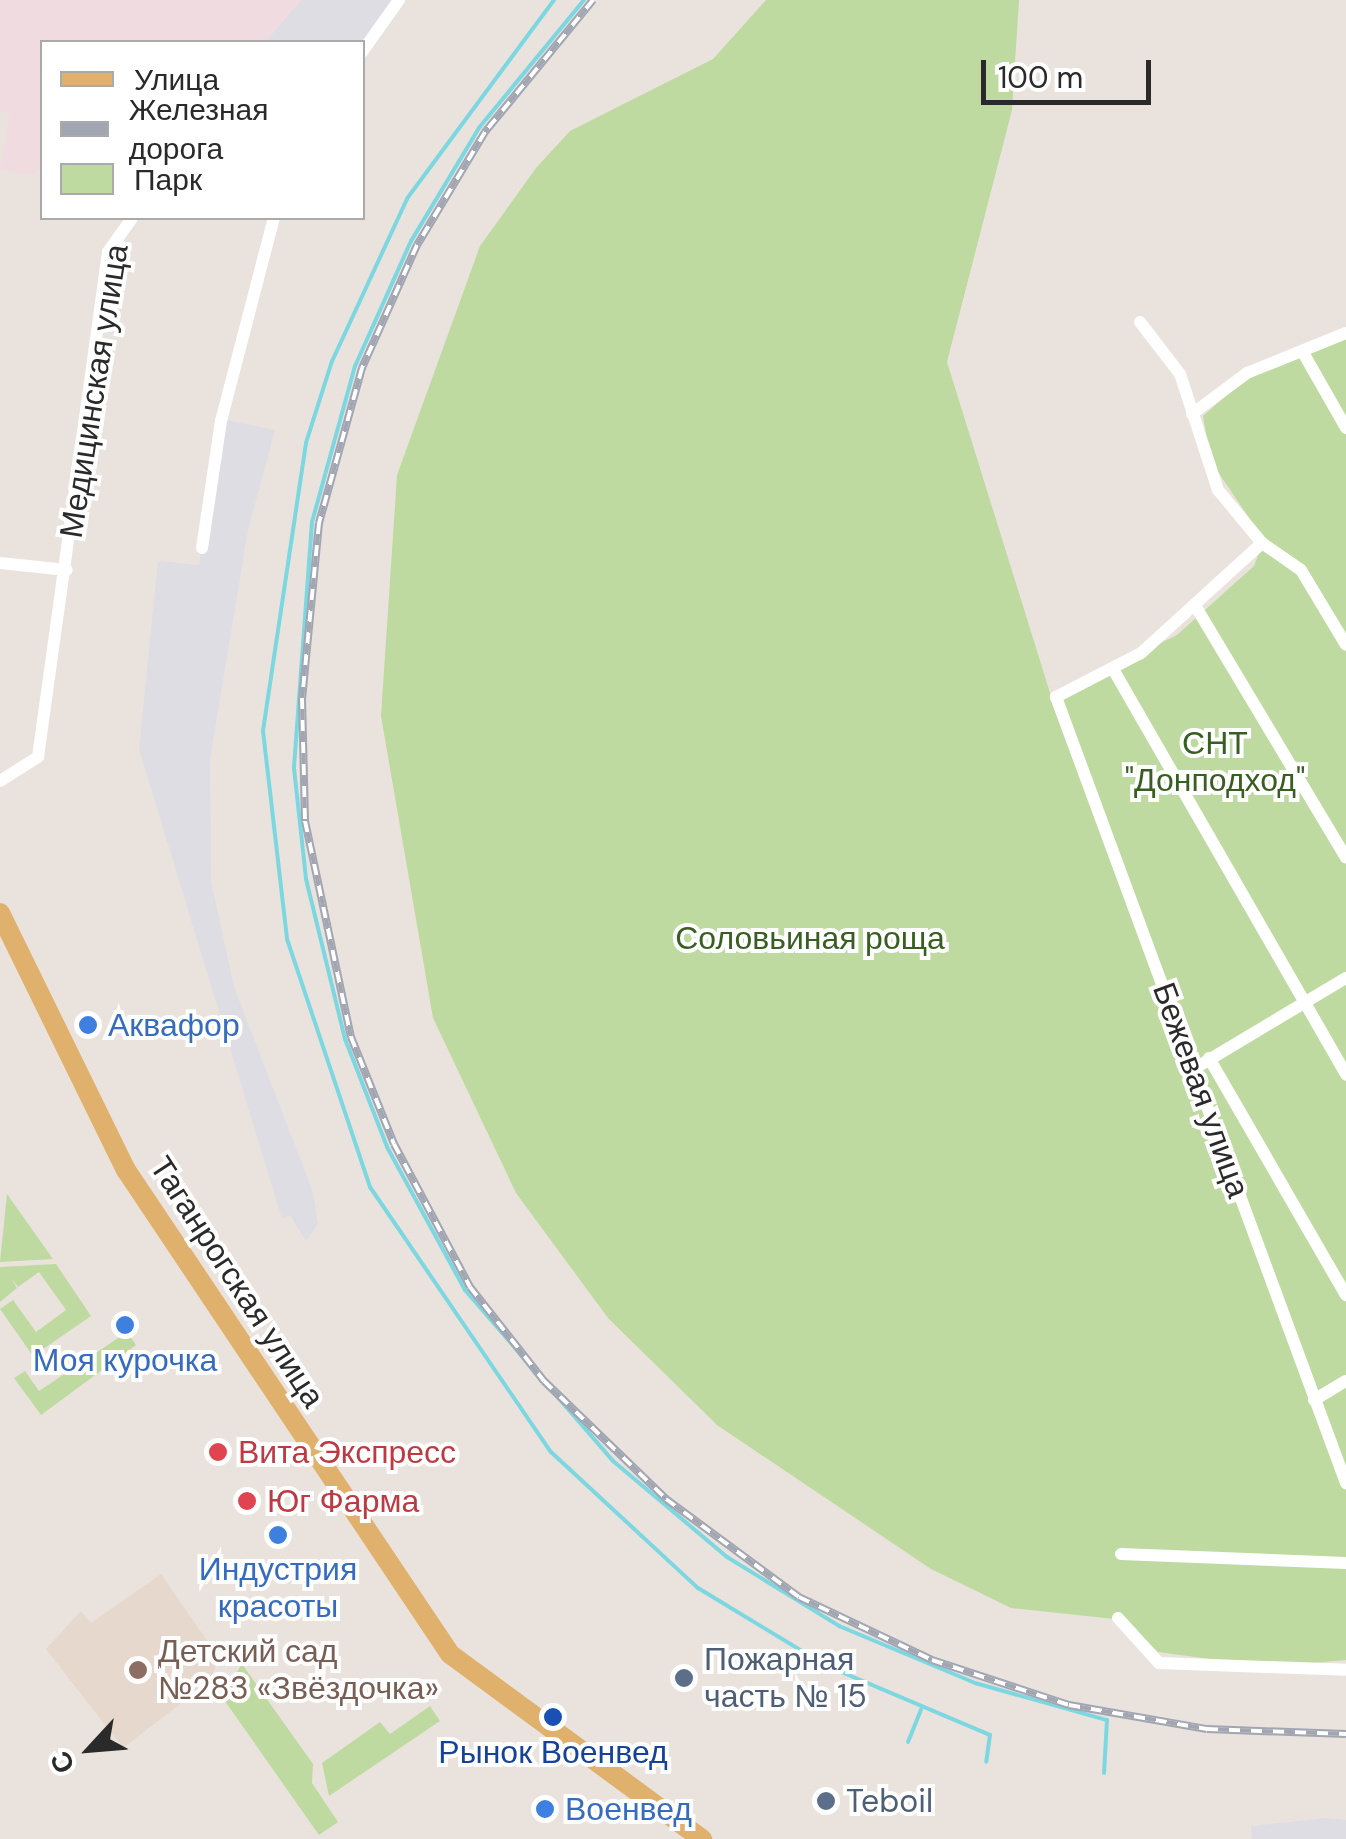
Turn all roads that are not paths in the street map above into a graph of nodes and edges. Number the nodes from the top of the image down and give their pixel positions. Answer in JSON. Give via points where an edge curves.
{"nodes":[{"id":1,"x":399,"y":0,"type":"edge"},
{"id":2,"x":365,"y":48,"type":"edge"},
{"id":3,"x":131,"y":220,"type":"edge"},
{"id":4,"x":273,"y":220,"type":"edge"},
{"id":5,"x":1140,"y":322,"type":"dead end"},
{"id":6,"x":1346,"y":334,"type":"edge"},
{"id":7,"x":1305,"y":356,"type":"junction"},
{"id":8,"x":1192,"y":414,"type":"junction"},
{"id":9,"x":1346,"y":428,"type":"edge"},
{"id":10,"x":1262,"y":543,"type":"junction"},
{"id":11,"x":202,"y":548,"type":"dead end"},
{"id":12,"x":0,"y":563,"type":"edge"},
{"id":13,"x":67,"y":570,"type":"junction"},
{"id":14,"x":1196,"y":608,"type":"junction"},
{"id":15,"x":1346,"y":645,"type":"edge"},
{"id":16,"x":1114,"y":669,"type":"junction"},
{"id":17,"x":0,"y":781,"type":"edge"},
{"id":18,"x":1346,"y":858,"type":"edge"},
{"id":19,"x":0,"y":913,"type":"edge"},
{"id":20,"x":0,"y":941,"type":"edge"},
{"id":21,"x":1346,"y":978,"type":"edge"},
{"id":22,"x":1303,"y":1002,"type":"junction"},
{"id":23,"x":1210,"y":1058,"type":"junction"},
{"id":24,"x":1192,"y":1070,"type":"junction"},
{"id":25,"x":1346,"y":1075,"type":"edge"},
{"id":26,"x":1346,"y":1294,"type":"edge"},
{"id":27,"x":202,"y":1298,"type":"junction"},
{"id":28,"x":1346,"y":1380,"type":"edge"},
{"id":29,"x":1314,"y":1400,"type":"junction"},
{"id":30,"x":1346,"y":1482,"type":"edge"},
{"id":31,"x":1121,"y":1554,"type":"dead end"},
{"id":32,"x":1346,"y":1562,"type":"edge"},
{"id":33,"x":1118,"y":1618,"type":"dead end"},
{"id":34,"x":1346,"y":1670,"type":"edge"},
{"id":35,"x":681,"y":1839,"type":"edge"},
{"id":36,"x":702,"y":1839,"type":"edge"}],
"edges":[{"from":1,"to":2,"type":"street"},
{"from":3,"to":13,"type":"street","name":"Медицинская улица","via":[[108,252]]},
{"from":4,"to":11,"type":"street","via":[[221,421]]},
{"from":5,"to":8,"type":"street","via":[[1180,374]]},
{"from":6,"to":7,"type":"street"},
{"from":7,"to":8,"type":"street","via":[[1247,372]]},
{"from":7,"to":9,"type":"street"},
{"from":8,"to":10,"type":"street","via":[[1218,490]]},
{"from":10,"to":14,"type":"street"},
{"from":10,"to":15,"type":"street","via":[[1301,570]]},
{"from":12,"to":13,"type":"street","name":"Медицинская улица"},
{"from":13,"to":17,"type":"street","name":"Медицинская улица","via":[[38,757]]},
{"from":14,"to":16,"type":"street"},
{"from":14,"to":18,"type":"street"},
{"from":16,"to":22,"type":"street"},
{"from":16,"to":24,"type":"street","name":"Бежевая улица","via":[[1056,698]]},
{"from":19,"to":27,"type":"main road","name":"Таганрогская улица","via":[[112,1144]]},
{"from":20,"to":27,"type":"main road","name":"Таганрогская улица","via":[[101,1150]]},
{"from":21,"to":22,"type":"street"},
{"from":22,"to":23,"type":"street"},
{"from":22,"to":25,"type":"street"},
{"from":23,"to":24,"type":"street"},
{"from":23,"to":26,"type":"street"},
{"from":24,"to":29,"type":"street","name":"Бежевая улица"},
{"from":27,"to":35,"type":"main road","name":"Таганрогская улица","via":[[441,1662]]},
{"from":27,"to":36,"type":"main road","name":"Таганрогская улица","via":[[450,1654]]},
{"from":28,"to":29,"type":"street"},
{"from":29,"to":30,"type":"street","name":"Бежевая улица"},
{"from":31,"to":32,"type":"street"},
{"from":33,"to":34,"type":"street","via":[[1159,1663]]}]}
